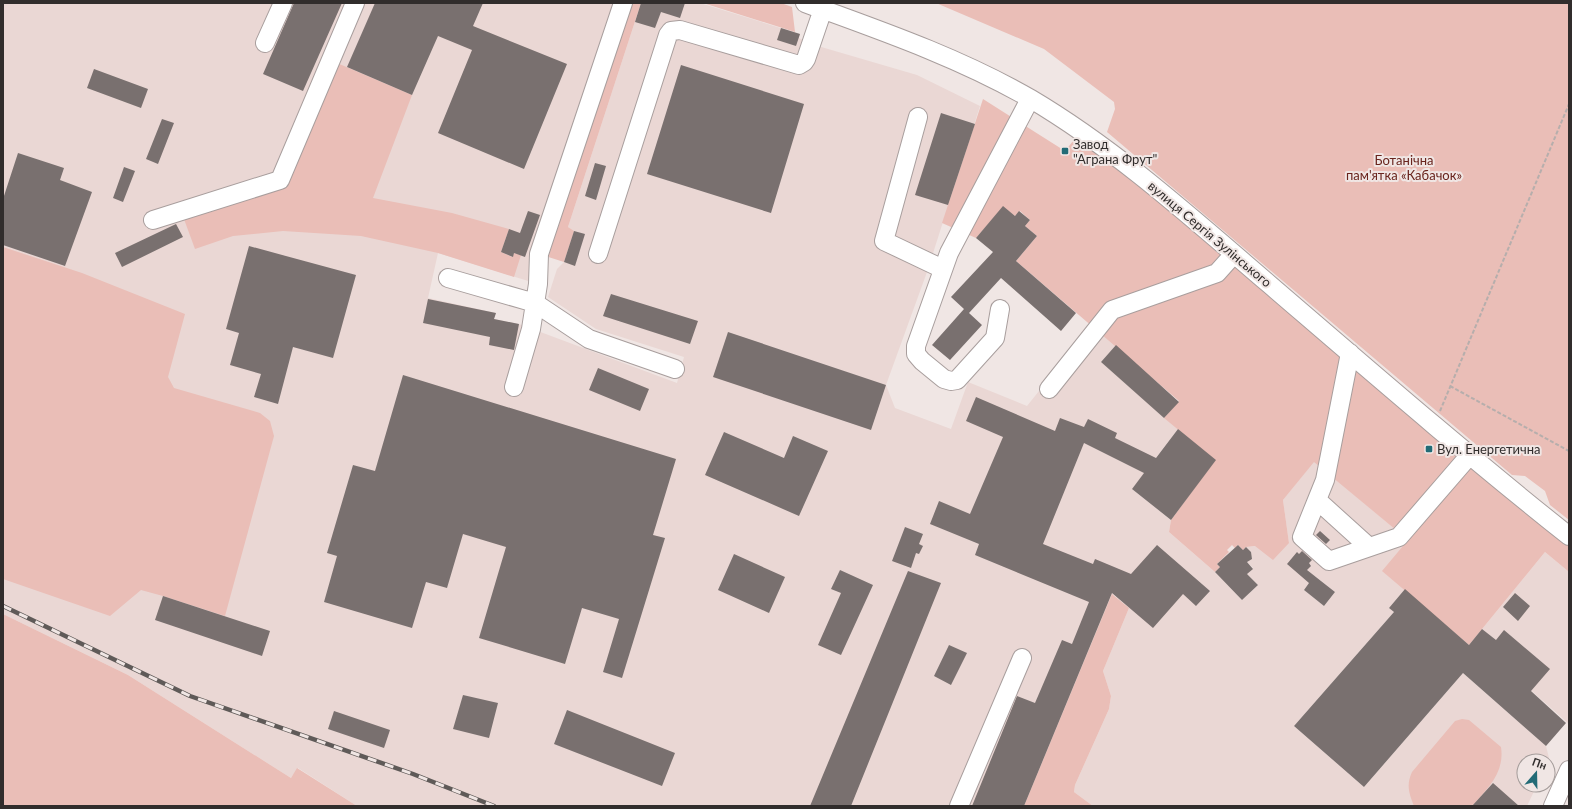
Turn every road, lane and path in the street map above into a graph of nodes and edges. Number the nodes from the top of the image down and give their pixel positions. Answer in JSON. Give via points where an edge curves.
{"nodes":[{"id":1,"x":283,"y":3,"type":"edge"},
{"id":2,"x":355,"y":3,"type":"edge"},
{"id":3,"x":622,"y":3,"type":"edge"},
{"id":4,"x":805,"y":3,"type":"edge"},
{"id":5,"x":823,"y":9,"type":"junction"},
{"id":6,"x":265,"y":43,"type":"dead end"},
{"id":7,"x":1030,"y":99,"type":"junction"},
{"id":8,"x":1569,"y":104,"type":"edge"},
{"id":9,"x":918,"y":117,"type":"dead end"},
{"id":10,"x":153,"y":220,"type":"dead end"},
{"id":11,"x":598,"y":254,"type":"dead end"},
{"id":12,"x":1234,"y":254,"type":"junction"},
{"id":13,"x":943,"y":269,"type":"junction"},
{"id":14,"x":448,"y":278,"type":"dead end"},
{"id":15,"x":535,"y":303,"type":"junction"},
{"id":16,"x":1000,"y":309,"type":"dead end"},
{"id":17,"x":1350,"y":353,"type":"junction"},
{"id":18,"x":675,"y":369,"type":"dead end"},
{"id":19,"x":1450,"y":386,"type":"junction"},
{"id":20,"x":514,"y":387,"type":"dead end"},
{"id":21,"x":1049,"y":389,"type":"dead end"},
{"id":22,"x":1434,"y":425,"type":"junction"},
{"id":23,"x":1569,"y":451,"type":"edge"},
{"id":24,"x":1469,"y":456,"type":"junction"},
{"id":25,"x":1316,"y":500,"type":"junction"},
{"id":26,"x":1569,"y":536,"type":"edge"},
{"id":27,"x":1369,"y":547,"type":"junction"},
{"id":28,"x":1022,"y":658,"type":"dead end"},
{"id":29,"x":1569,"y":770,"type":"edge"},
{"id":30,"x":959,"y":806,"type":"edge"},
{"id":31,"x":1553,"y":806,"type":"edge"}],
"edges":[{"from":1,"to":6,"type":"street"},
{"from":2,"to":10,"type":"street","via":[[280,180]]},
{"from":3,"to":15,"type":"street","via":[[539,254]]},
{"from":4,"to":5,"type":"street","name":"вулиця Сергія Зулінського"},
{"from":5,"to":7,"type":"street","name":"вулиця Сергія Зулінського","via":[[944,56]]},
{"from":5,"to":11,"type":"street","via":[[806,59],[799,66],[680,30],[668,35]]},
{"from":7,"to":12,"type":"street","name":"вулиця Сергія Зулінського","via":[[1087,135]]},
{"from":7,"to":13,"type":"street"},
{"from":8,"to":19,"type":"path"},
{"from":9,"to":13,"type":"street","via":[[884,241]]},
{"from":12,"to":17,"type":"street","name":"вулиця Сергія Зулінського"},
{"from":12,"to":21,"type":"street","via":[[1217,273],[1112,310]]},
{"from":13,"to":16,"type":"street","via":[[916,346],[916,354],[944,379],[957,380],[995,338]]},
{"from":14,"to":15,"type":"street"},
{"from":15,"to":18,"type":"street","via":[[589,339]]},
{"from":15,"to":20,"type":"street","via":[[531,329]]},
{"from":17,"to":22,"type":"street","name":"вулиця Сергія Зулінського"},
{"from":17,"to":25,"type":"street","via":[[1325,480]]},
{"from":19,"to":22,"type":"path"},
{"from":19,"to":23,"type":"path"},
{"from":22,"to":24,"type":"street","name":"вулиця Сергія Зулінського"},
{"from":24,"to":26,"type":"street","name":"вулиця Сергія Зулінського"},
{"from":24,"to":27,"type":"street","via":[[1398,537]]},
{"from":25,"to":27,"type":"street"},
{"from":25,"to":27,"type":"street","via":[[1302,538],[1329,561]]},
{"from":28,"to":30,"type":"street"},
{"from":29,"to":31,"type":"street"}]}
